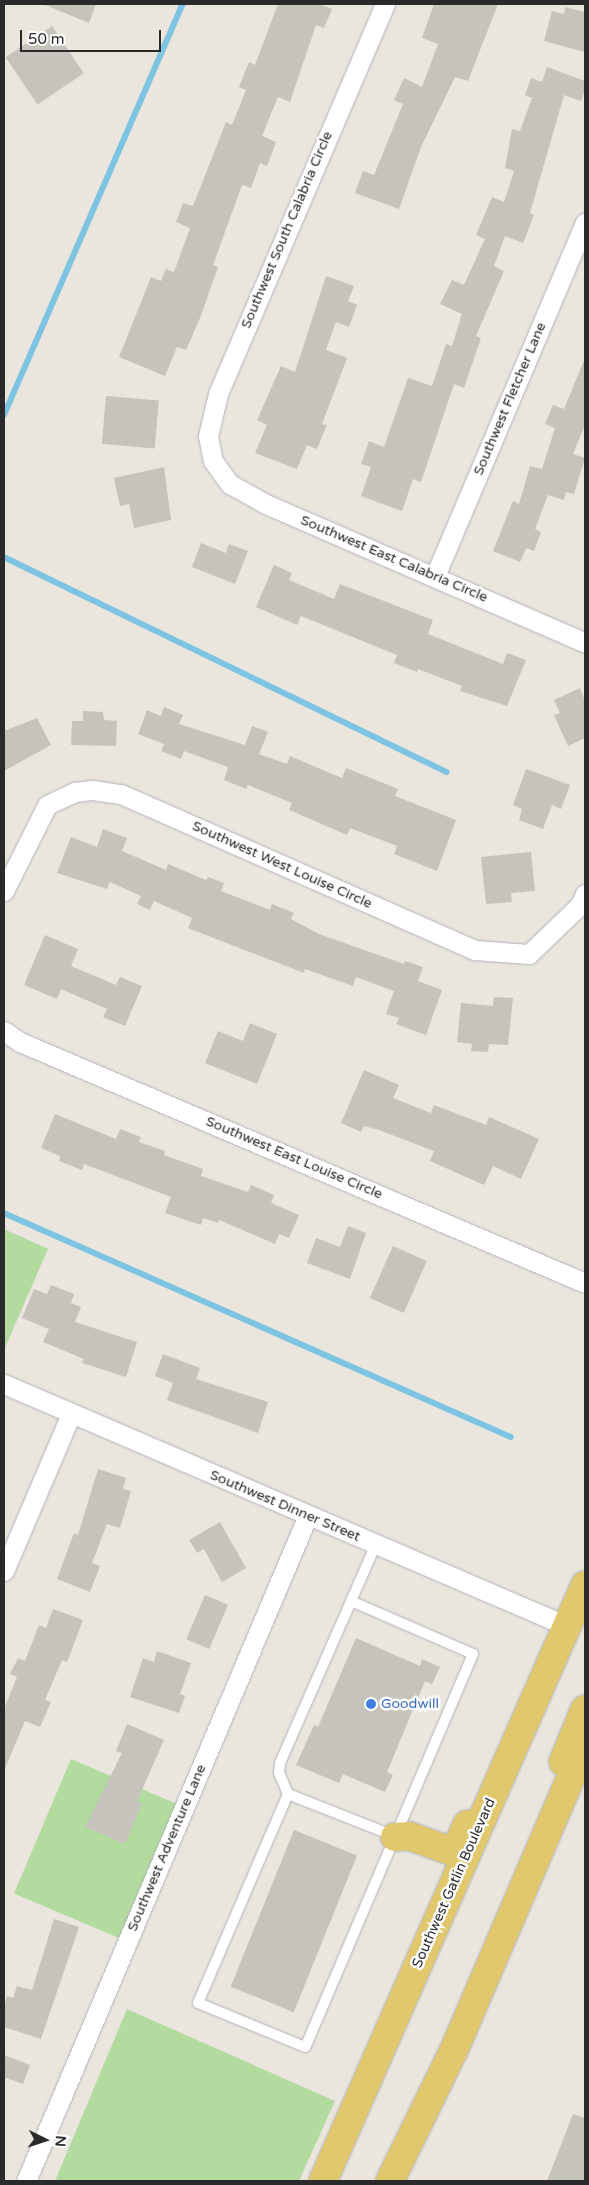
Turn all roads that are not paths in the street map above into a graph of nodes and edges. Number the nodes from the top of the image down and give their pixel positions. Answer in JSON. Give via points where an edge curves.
{"nodes":[{"id":1,"x":385,"y":4,"type":"edge"},
{"id":2,"x":585,"y":222,"type":"edge"},
{"id":3,"x":212,"y":461,"type":"joint"},
{"id":4,"x":435,"y":576,"type":"junction"},
{"id":5,"x":585,"y":643,"type":"edge"},
{"id":6,"x":6,"y":884,"type":"edge"},
{"id":7,"x":583,"y":900,"type":"edge"},
{"id":8,"x":4,"y":1031,"type":"edge"},
{"id":9,"x":585,"y":1283,"type":"edge"},
{"id":10,"x":4,"y":1384,"type":"edge"},
{"id":11,"x":71,"y":1414,"type":"junction"},
{"id":12,"x":308,"y":1515,"type":"junction"},
{"id":13,"x":376,"y":1544,"type":"junction"},
{"id":14,"x":4,"y":1571,"type":"edge"},
{"id":15,"x":585,"y":1585,"type":"edge"},
{"id":16,"x":351,"y":1601,"type":"junction"},
{"id":17,"x":576,"y":1634,"type":"edge"},
{"id":18,"x":542,"y":1682,"type":"junction"},
{"id":19,"x":585,"y":1709,"type":"edge"},
{"id":20,"x":585,"y":1744,"type":"edge"},
{"id":21,"x":288,"y":1794,"type":"junction"},
{"id":22,"x":395,"y":1837,"type":"junction"},
{"id":23,"x":540,"y":1849,"type":"junction"},
{"id":24,"x":450,"y":1891,"type":"junction"},
{"id":25,"x":26,"y":2181,"type":"edge"},
{"id":26,"x":322,"y":2181,"type":"edge"},
{"id":27,"x":390,"y":2181,"type":"edge"}],
"edges":[{"from":1,"to":3,"type":"street","name":"Southwest South Calabria Circle","via":[[218,394],[208,436]]},
{"from":2,"to":4,"type":"street","name":"Southwest Fletcher Lane"},
{"from":3,"to":4,"type":"street","name":"Southwest East Calabria Circle","via":[[230,484],[243,493]]},
{"from":4,"to":5,"type":"street","name":"Southwest East Calabria Circle"},
{"from":6,"to":7,"type":"street","name":"Southwest West Louise Circle","via":[[47,805],[75,792],[92,790],[121,794],[474,950],[529,954]]},
{"from":8,"to":9,"type":"street","name":"Southwest East Louise Circle","via":[[20,1042]]},
{"from":10,"to":11,"type":"street","name":"Southwest Dinner Street"},
{"from":11,"to":12,"type":"street","name":"Southwest Dinner Street"},
{"from":11,"to":14,"type":"street"},
{"from":12,"to":13,"type":"street","name":"Southwest Dinner Street"},
{"from":12,"to":25,"type":"street","name":"Southwest Adventure Lane"},
{"from":13,"to":16,"type":"lane"},
{"from":13,"to":17,"type":"street","name":"Southwest Dinner Street"},
{"from":15,"to":17,"type":"main road","name":"Southwest Gatlin Boulevard"},
{"from":16,"to":21,"type":"lane","via":[[288,1743],[279,1773]]},
{"from":16,"to":22,"type":"lane","via":[[473,1654]]},
{"from":17,"to":18,"type":"main road","name":"Southwest Gatlin Boulevard"},
{"from":18,"to":22,"type":"main road","via":[[514,1720],[456,1849],[444,1850],[408,1836]]},
{"from":18,"to":24,"type":"main road","name":"Southwest Gatlin Boulevard"},
{"from":19,"to":23,"type":"main road","via":[[542,1810]]},
{"from":20,"to":23,"type":"main road"},
{"from":21,"to":22,"type":"lane"},
{"from":21,"to":22,"type":"lane","via":[[198,2004],[305,2047]]},
{"from":22,"to":24,"type":"main road","via":[[405,1851],[441,1869]]},
{"from":23,"to":27,"type":"main road","via":[[454,2050]]},
{"from":24,"to":26,"type":"main road","name":"Southwest Gatlin Boulevard"}]}
